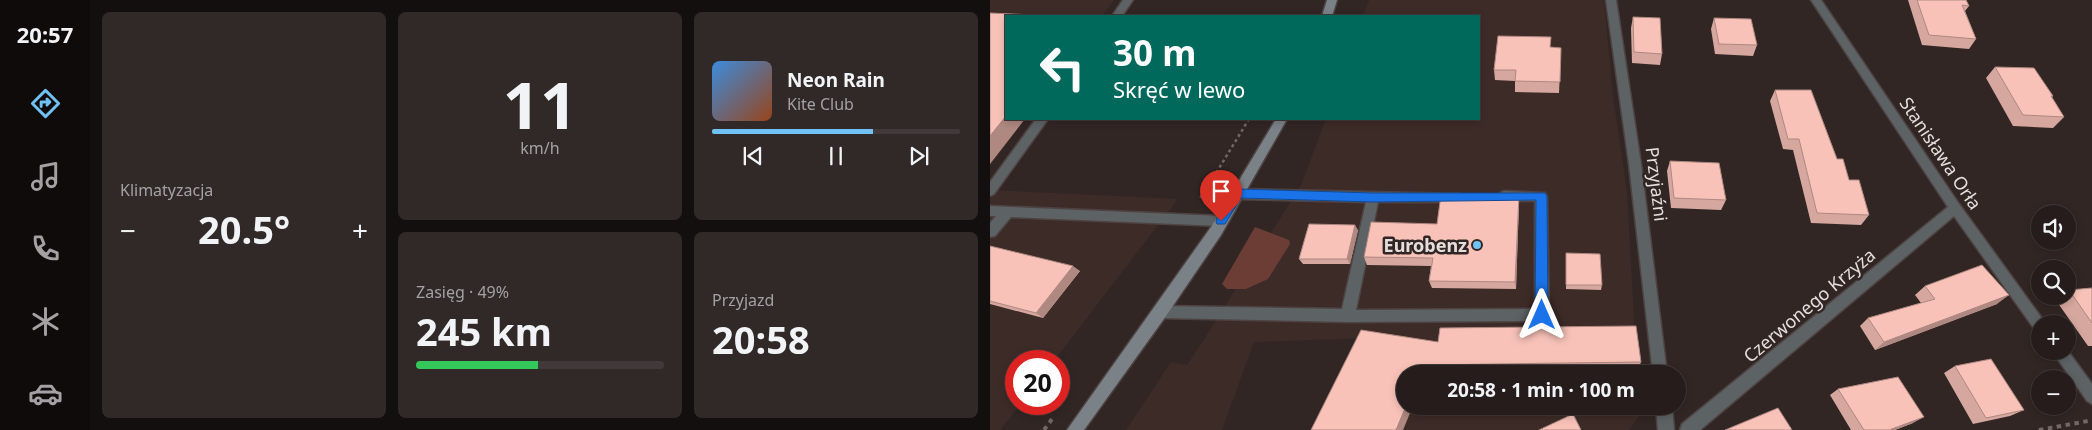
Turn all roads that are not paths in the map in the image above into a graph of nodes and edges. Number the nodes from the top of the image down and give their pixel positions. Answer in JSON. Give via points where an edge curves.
{"nodes":[{"id":1,"x":1128,"y":0,"type":"edge"},
{"id":2,"x":1332,"y":0,"type":"edge"},
{"id":3,"x":1611,"y":0,"type":"edge"},
{"id":4,"x":1816,"y":0,"type":"edge"},
{"id":5,"x":1118,"y":15,"type":"edge"},
{"id":6,"x":1327,"y":15,"type":"edge"},
{"id":7,"x":1041,"y":120,"type":"edge"},
{"id":8,"x":1280,"y":120,"type":"edge"},
{"id":9,"x":990,"y":191,"type":"edge"},
{"id":10,"x":1238,"y":194,"type":"junction"},
{"id":11,"x":1472,"y":196,"type":"edge"},
{"id":12,"x":1492,"y":196,"type":"edge"},
{"id":13,"x":1373,"y":197,"type":"junction"},
{"id":14,"x":1955,"y":208,"type":"junction"},
{"id":15,"x":990,"y":211,"type":"edge"},
{"id":16,"x":1008,"y":212,"type":"junction"},
{"id":17,"x":1221,"y":221,"type":"junction"},
{"id":18,"x":990,"y":232,"type":"edge"},
{"id":19,"x":1161,"y":312,"type":"junction"},
{"id":20,"x":2033,"y":315,"type":"edge"},
{"id":21,"x":1348,"y":316,"type":"junction"},
{"id":22,"x":2066,"y":360,"type":"edge"},
{"id":23,"x":1659,"y":365,"type":"edge"},
{"id":24,"x":2092,"y":396,"type":"edge"},
{"id":25,"x":1665,"y":415,"type":"edge"},
{"id":26,"x":1074,"y":430,"type":"edge"},
{"id":27,"x":1666,"y":430,"type":"edge"},
{"id":28,"x":1688,"y":430,"type":"edge"}],
"edges":[{"from":1,"to":5,"type":"street"},
{"from":2,"to":6,"type":"main road"},
{"from":3,"to":23,"type":"street","name":"Przyjaźni"},
{"from":4,"to":14,"type":"street","name":"Stanisława Orła"},
{"from":7,"to":9,"type":"street"},
{"from":8,"to":10,"type":"main road"},
{"from":10,"to":13,"type":"street"},
{"from":10,"to":17,"type":"main road"},
{"from":11,"to":13,"type":"street"},
{"from":12,"to":21,"type":"street","via":[[1541,196],[1542,315]]},
{"from":13,"to":21,"type":"street"},
{"from":14,"to":20,"type":"street","name":"Stanisława Orła"},
{"from":14,"to":28,"type":"street","name":"Czerwonego Krzyża"},
{"from":15,"to":16,"type":"street"},
{"from":16,"to":17,"type":"street"},
{"from":16,"to":18,"type":"street"},
{"from":17,"to":19,"type":"main road"},
{"from":19,"to":21,"type":"street"},
{"from":19,"to":26,"type":"main road"},
{"from":22,"to":24,"type":"street"},
{"from":25,"to":27,"type":"street"}]}
